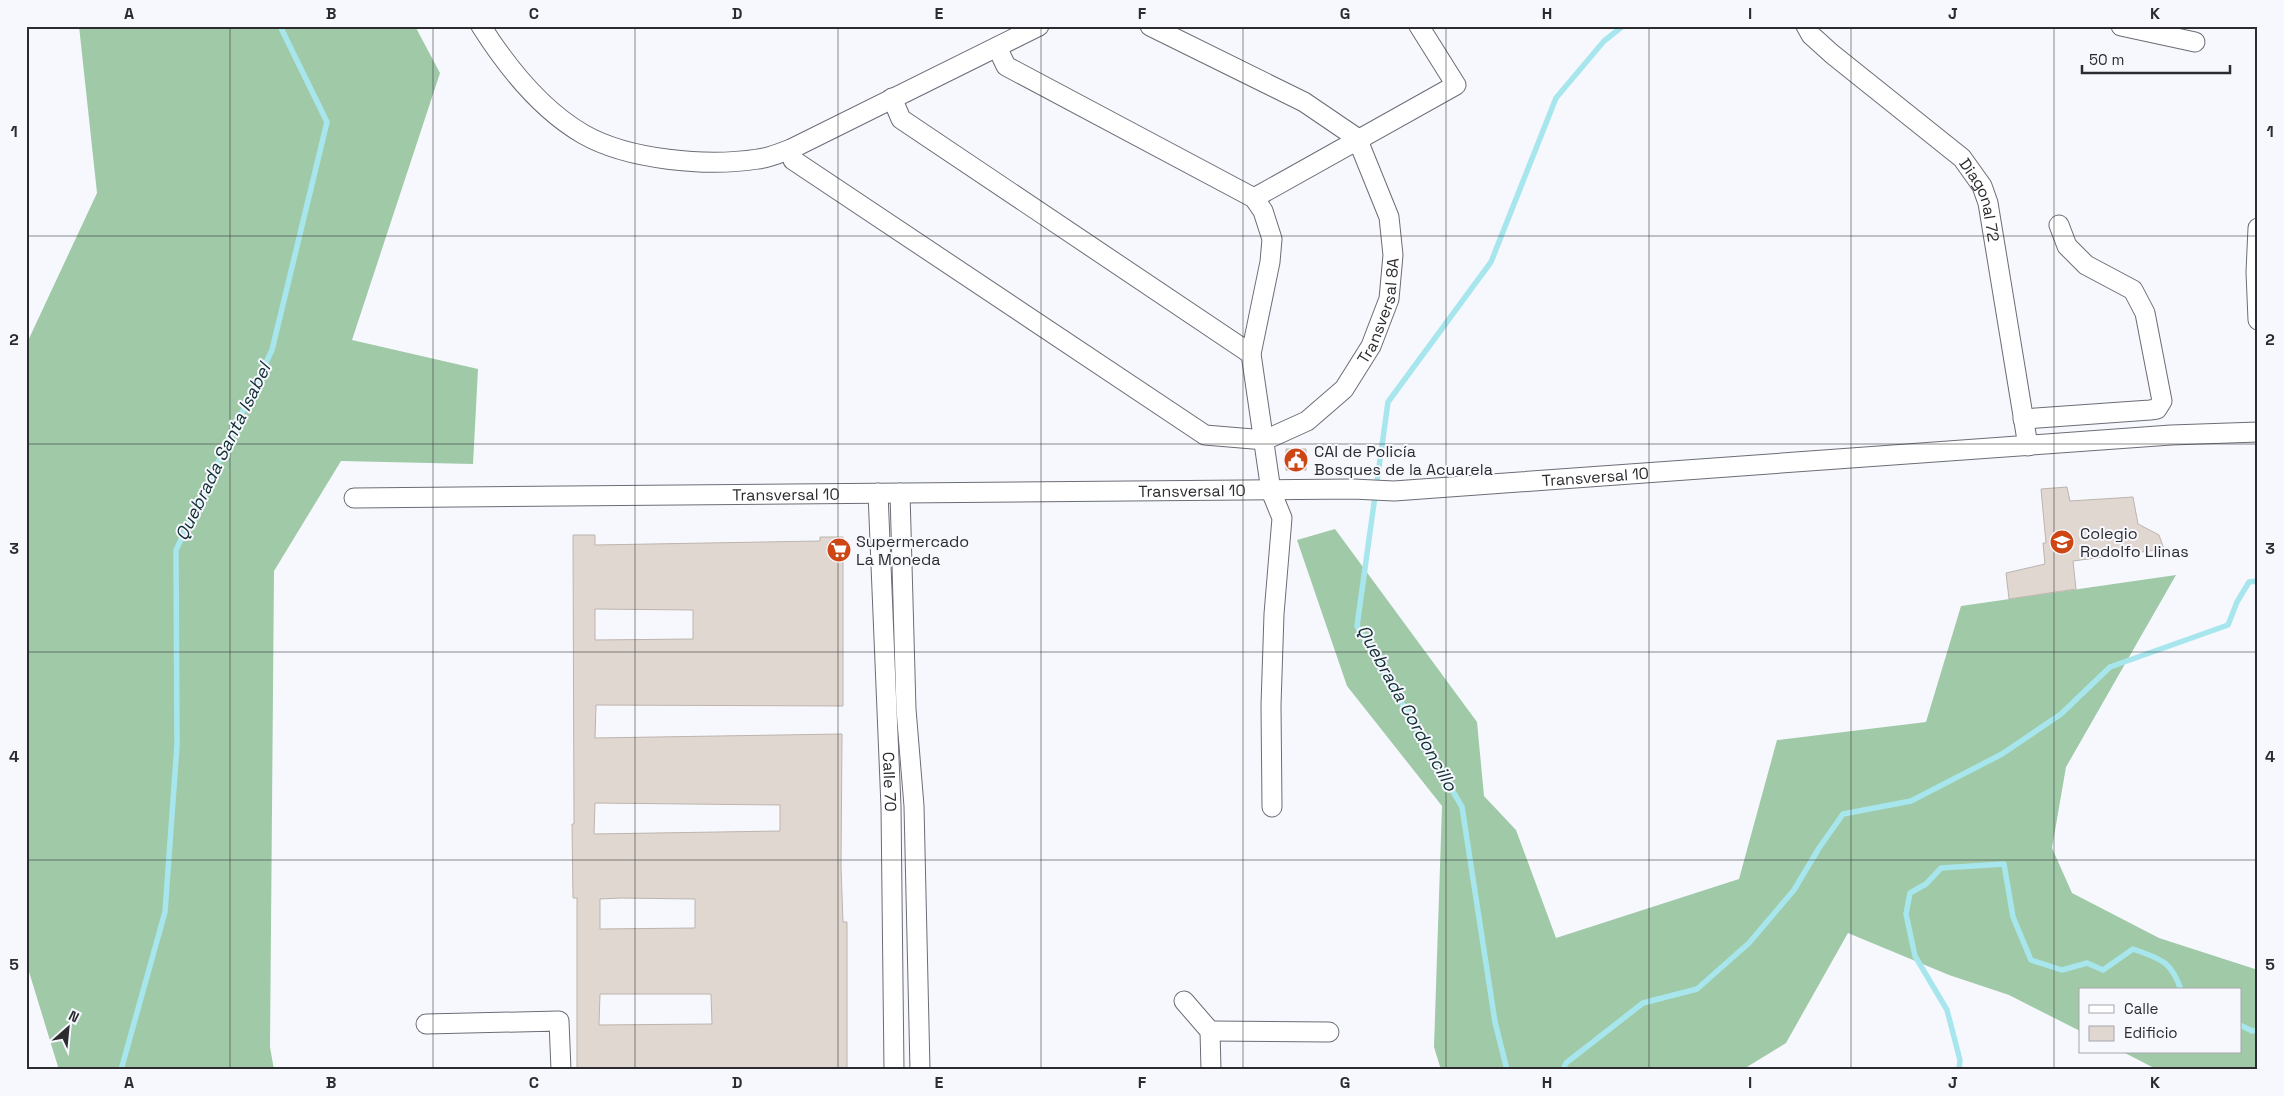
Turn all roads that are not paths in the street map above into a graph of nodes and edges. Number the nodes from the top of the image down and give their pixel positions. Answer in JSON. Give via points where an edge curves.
{"nodes":[{"id":1,"x":481,"y":26,"type":"edge"},
{"id":2,"x":1039,"y":26,"type":"edge"},
{"id":3,"x":1150,"y":26,"type":"edge"},
{"id":4,"x":1419,"y":26,"type":"edge"},
{"id":5,"x":1806,"y":26,"type":"edge"},
{"id":6,"x":2121,"y":26,"type":"edge"},
{"id":7,"x":2194,"y":42,"type":"dead end"},
{"id":8,"x":998,"y":47,"type":"junction"},
{"id":9,"x":892,"y":98,"type":"junction"},
{"id":10,"x":1357,"y":138,"type":"junction"},
{"id":11,"x":791,"y":149,"type":"junction"},
{"id":12,"x":1254,"y":198,"type":"junction"},
{"id":13,"x":2059,"y":225,"type":"dead end"},
{"id":14,"x":2258,"y":228,"type":"edge"},
{"id":15,"x":2258,"y":320,"type":"edge"},
{"id":16,"x":1251,"y":354,"type":"junction"},
{"id":17,"x":2023,"y":419,"type":"junction"},
{"id":18,"x":2258,"y":432,"type":"edge"},
{"id":19,"x":1265,"y":440,"type":"junction"},
{"id":20,"x":2028,"y":446,"type":"junction"},
{"id":21,"x":1271,"y":491,"type":"junction"},
{"id":22,"x":878,"y":493,"type":"junction"},
{"id":23,"x":900,"y":493,"type":"junction"},
{"id":24,"x":354,"y":498,"type":"dead end"},
{"id":25,"x":1272,"y":807,"type":"dead end"},
{"id":26,"x":1184,"y":1001,"type":"dead end"},
{"id":27,"x":426,"y":1024,"type":"dead end"},
{"id":28,"x":1210,"y":1031,"type":"junction"},
{"id":29,"x":1329,"y":1032,"type":"dead end"},
{"id":30,"x":561,"y":1070,"type":"edge"},
{"id":31,"x":894,"y":1070,"type":"edge"},
{"id":32,"x":920,"y":1070,"type":"edge"},
{"id":33,"x":1211,"y":1070,"type":"edge"}],
"edges":[{"from":1,"to":11,"type":"street","via":[[535,96],[582,133],[600,142],[651,156],[682,160],[759,159]]},
{"from":2,"to":8,"type":"street"},
{"from":3,"to":10,"type":"street","via":[[1304,102]]},
{"from":4,"to":10,"type":"street","via":[[1456,85]]},
{"from":5,"to":17,"type":"street","name":"Diagonal 72","via":[[1832,54],[1962,158],[1982,186],[1988,203]]},
{"from":6,"to":7,"type":"street"},
{"from":8,"to":9,"type":"street"},
{"from":8,"to":12,"type":"street","via":[[1006,66]]},
{"from":9,"to":11,"type":"street"},
{"from":9,"to":16,"type":"street","via":[[901,119]]},
{"from":10,"to":12,"type":"street"},
{"from":10,"to":19,"type":"street","name":"Transversal 8A","via":[[1388,217],[1393,255],[1390,300],[1371,346],[1344,389],[1307,421]]},
{"from":11,"to":19,"type":"street","via":[[793,160],[1206,435]]},
{"from":12,"to":16,"type":"street","via":[[1263,212],[1272,239]]},
{"from":13,"to":17,"type":"street","via":[[2067,246],[2086,265],[2133,290],[2145,313],[2162,401],[2160,406],[2150,410]]},
{"from":14,"to":15,"type":"street"},
{"from":16,"to":19,"type":"street"},
{"from":17,"to":20,"type":"street","name":"Diagonal 72"},
{"from":18,"to":20,"type":"street","name":"Transversal 10"},
{"from":19,"to":21,"type":"street"},
{"from":20,"to":21,"type":"street","name":"Transversal 10","via":[[1394,491]]},
{"from":21,"to":23,"type":"street","name":"Transversal 10"},
{"from":21,"to":25,"type":"street","via":[[1282,518],[1274,614]]},
{"from":22,"to":23,"type":"street","name":"Transversal 10"},
{"from":22,"to":24,"type":"street","name":"Transversal 10"},
{"from":22,"to":31,"type":"street","name":"Calle 70","via":[[891,806]]},
{"from":23,"to":32,"type":"street","name":"Calle 70","via":[[906,708],[914,806]]},
{"from":26,"to":28,"type":"street"},
{"from":27,"to":30,"type":"street","via":[[559,1021]]},
{"from":28,"to":29,"type":"street"},
{"from":28,"to":33,"type":"street"}]}
